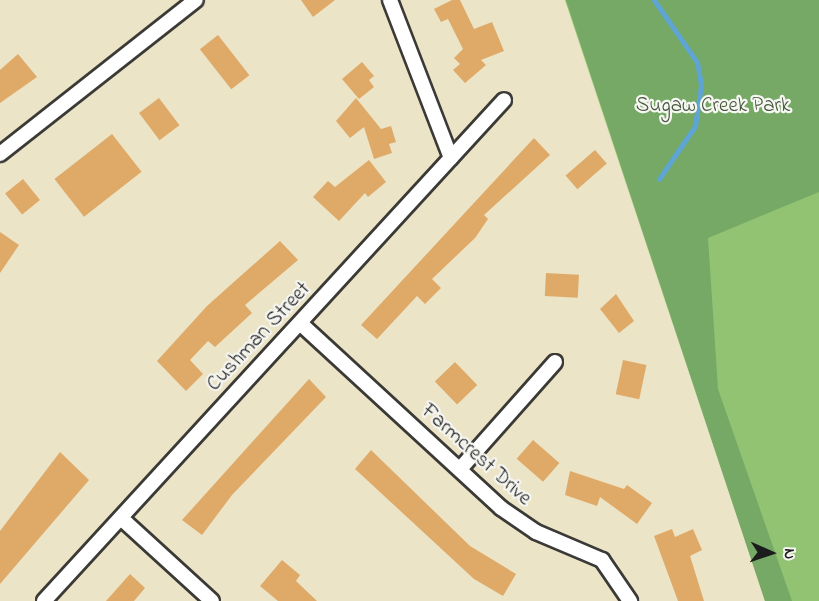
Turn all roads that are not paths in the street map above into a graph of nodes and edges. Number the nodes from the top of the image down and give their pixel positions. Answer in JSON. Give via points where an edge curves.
{"nodes":[{"id":1,"x":196,"y":0,"type":"edge"},
{"id":2,"x":390,"y":0,"type":"edge"},
{"id":3,"x":504,"y":100,"type":"dead end"},
{"id":4,"x":0,"y":154,"type":"edge"},
{"id":5,"x":451,"y":158,"type":"junction"},
{"id":6,"x":300,"y":323,"type":"junction"},
{"id":7,"x":555,"y":362,"type":"dead end"},
{"id":8,"x":460,"y":469,"type":"junction"},
{"id":9,"x":121,"y":518,"type":"junction"},
{"id":10,"x":44,"y":601,"type":"edge"},
{"id":11,"x":212,"y":601,"type":"edge"},
{"id":12,"x":630,"y":601,"type":"edge"}],
"edges":[{"from":1,"to":4,"type":"street"},
{"from":2,"to":5,"type":"street"},
{"from":3,"to":5,"type":"street","name":"Cushman Street"},
{"from":5,"to":6,"type":"street","name":"Cushman Street"},
{"from":6,"to":8,"type":"street","name":"Farmcrest Drive"},
{"from":6,"to":9,"type":"street","name":"Cushman Street"},
{"from":7,"to":8,"type":"street"},
{"from":8,"to":12,"type":"street","name":"Farmcrest Drive","via":[[523,525],[602,560]]},
{"from":9,"to":10,"type":"street","name":"Cushman Street"},
{"from":9,"to":11,"type":"street"}]}
